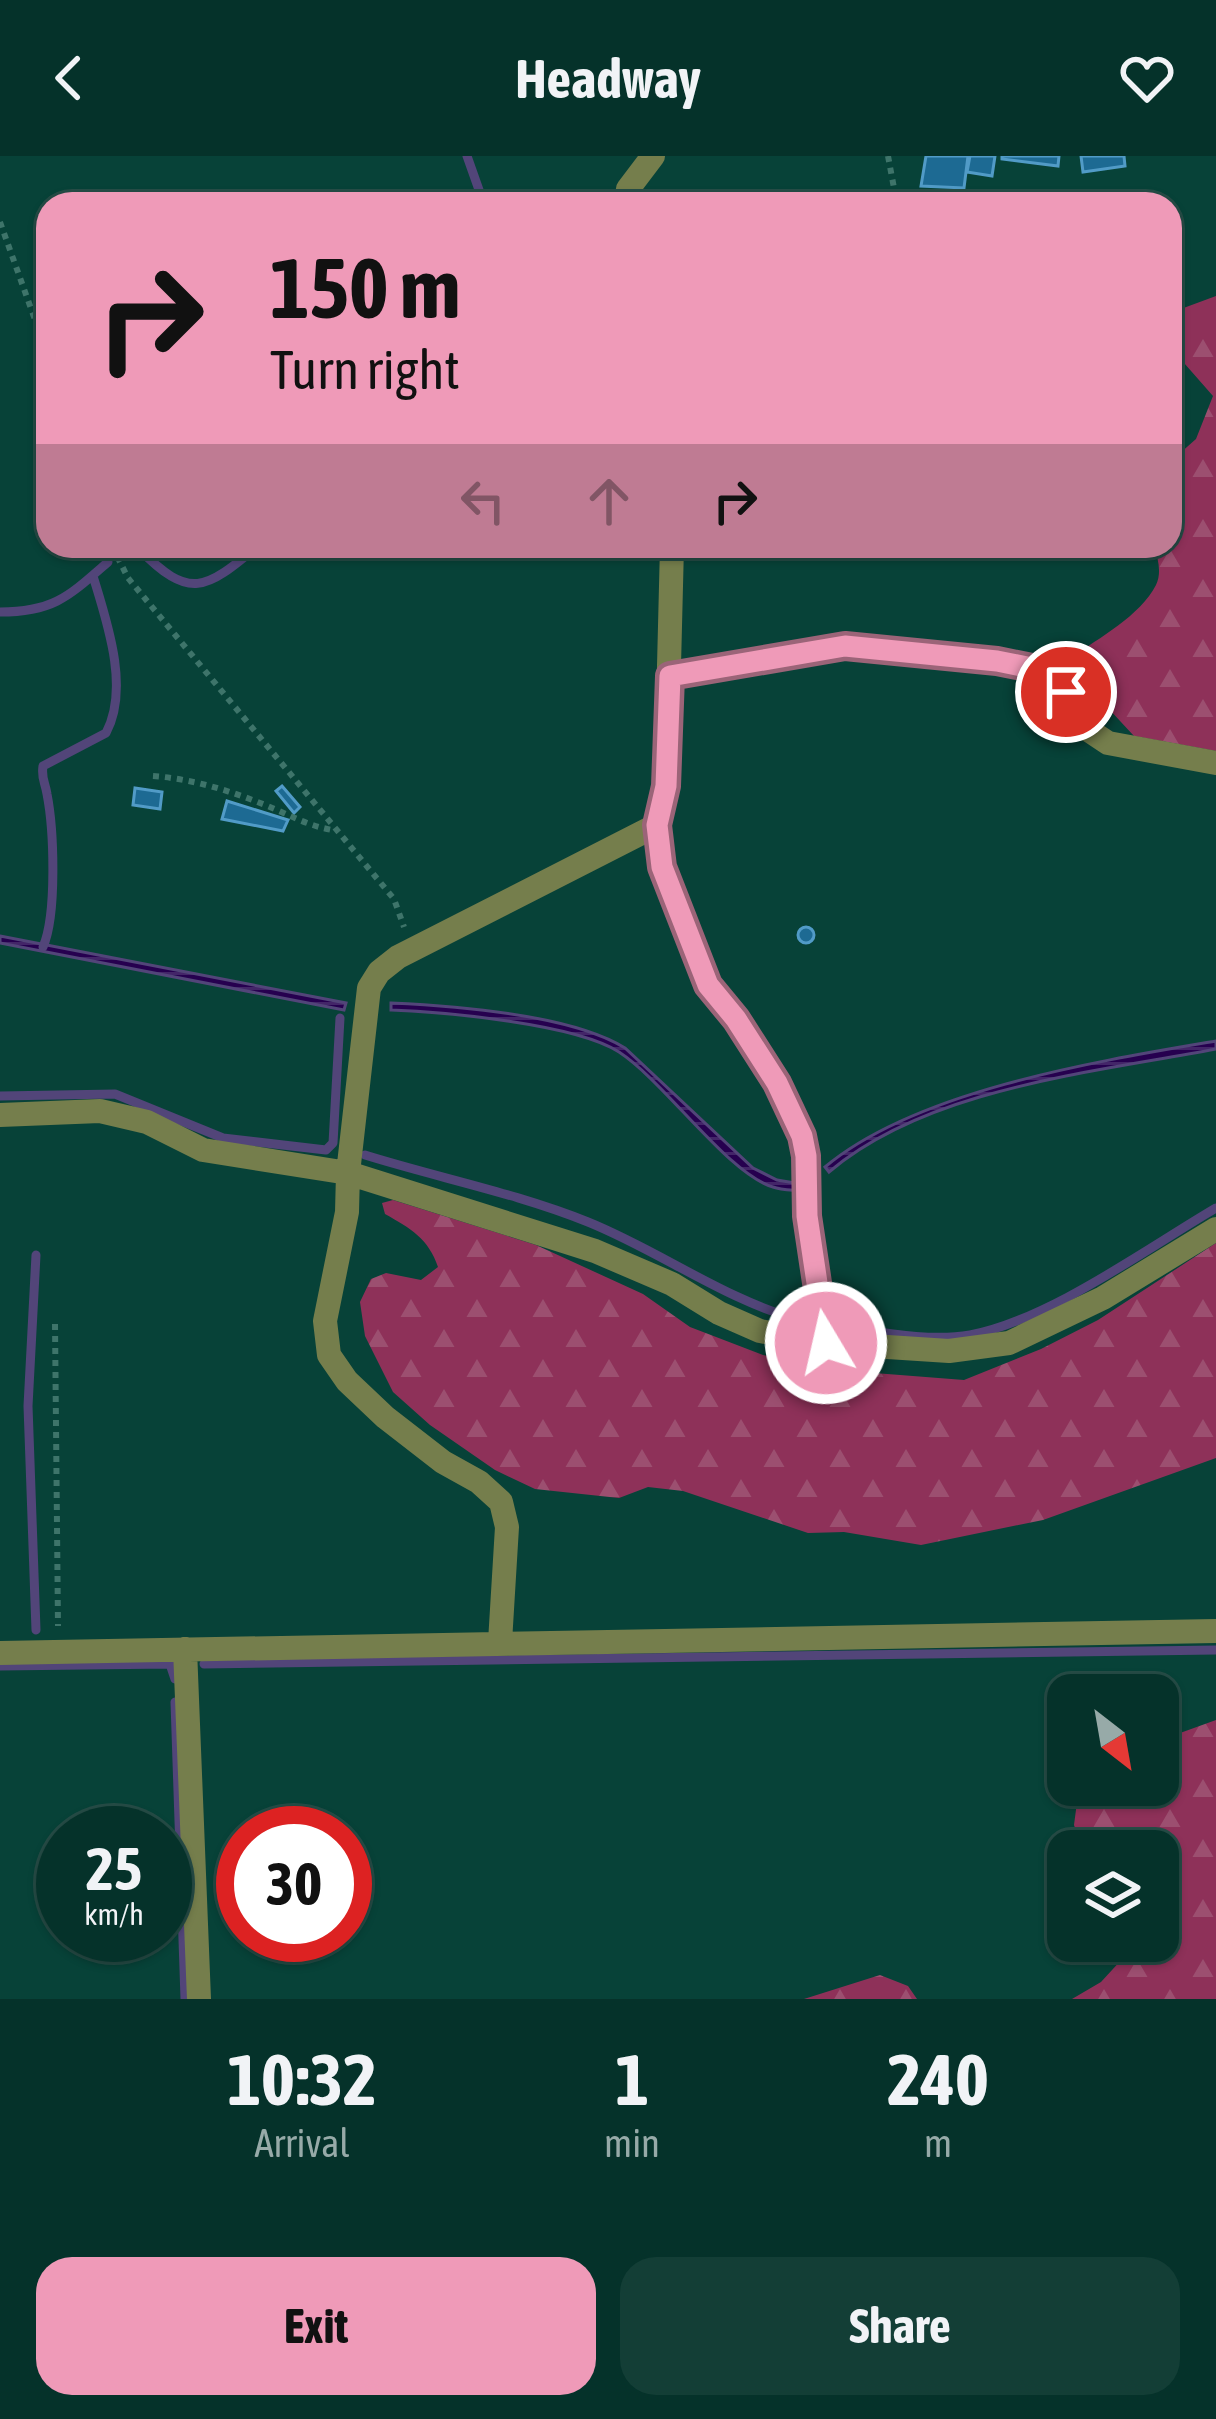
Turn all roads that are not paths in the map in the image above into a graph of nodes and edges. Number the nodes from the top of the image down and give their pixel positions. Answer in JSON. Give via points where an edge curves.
{"nodes":[{"id":1,"x":653,"y":156,"type":"edge"},
{"id":2,"x":629,"y":192,"type":"edge"},
{"id":3,"x":672,"y":558,"type":"edge"},
{"id":4,"x":670,"y":676,"type":"junction"},
{"id":5,"x":1216,"y":764,"type":"edge"},
{"id":6,"x":657,"y":825,"type":"junction"},
{"id":7,"x":0,"y":1115,"type":"edge"},
{"id":8,"x":348,"y":1173,"type":"junction"},
{"id":9,"x":1216,"y":1229,"type":"edge"},
{"id":10,"x":826,"y":1343,"type":"junction"},
{"id":11,"x":1216,"y":1631,"type":"edge"},
{"id":12,"x":500,"y":1642,"type":"junction"},
{"id":13,"x":184,"y":1649,"type":"junction"},
{"id":14,"x":0,"y":1653,"type":"edge"},
{"id":15,"x":200,"y":1999,"type":"edge"}],
"edges":[{"from":1,"to":2,"type":"street"},
{"from":3,"to":4,"type":"street"},
{"from":4,"to":5,"type":"street","via":[[845,646],[997,661],[1054,676],[1087,729],[1108,743]]},
{"from":4,"to":6,"type":"street"},
{"from":6,"to":8,"type":"street","via":[[379,972],[369,988]]},
{"from":6,"to":10,"type":"street","via":[[662,867],[708,985],[777,1083],[802,1136]]},
{"from":7,"to":8,"type":"street","via":[[100,1111],[147,1122],[203,1150]]},
{"from":8,"to":10,"type":"street","via":[[595,1251],[760,1331]]},
{"from":8,"to":12,"type":"street","via":[[325,1322],[329,1355],[385,1418],[501,1502],[507,1527]]},
{"from":9,"to":10,"type":"street","via":[[1103,1298],[989,1348]]},
{"from":11,"to":12,"type":"street"},
{"from":12,"to":13,"type":"street"},
{"from":13,"to":14,"type":"street"},
{"from":13,"to":15,"type":"street"}]}
